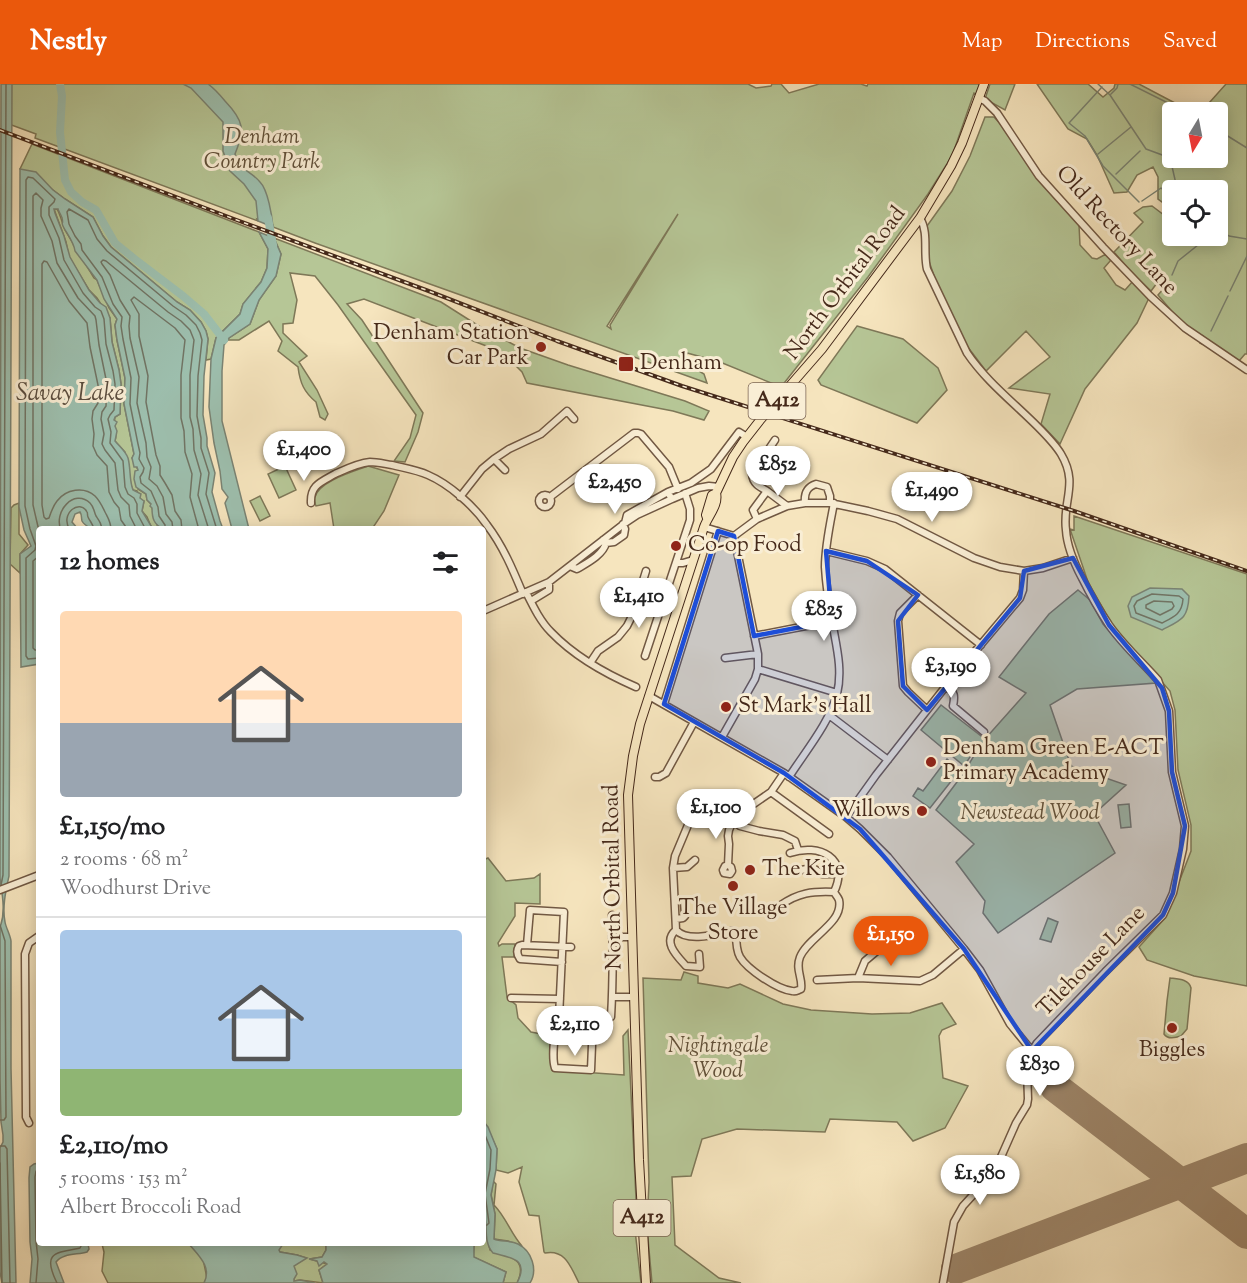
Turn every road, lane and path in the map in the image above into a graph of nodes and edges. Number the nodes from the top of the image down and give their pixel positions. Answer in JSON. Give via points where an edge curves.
{"nodes":[{"id":1,"x":984,"y":84,"type":"edge"},
{"id":2,"x":979,"y":98,"type":"junction"},
{"id":3,"x":920,"y":218,"type":"junction"},
{"id":4,"x":1247,"y":370,"type":"edge"},
{"id":5,"x":574,"y":419,"type":"dead end"},
{"id":6,"x":747,"y":437,"type":"junction"},
{"id":7,"x":775,"y":440,"type":"dead end"},
{"id":8,"x":494,"y":459,"type":"junction"},
{"id":9,"x":505,"y":470,"type":"dead end"},
{"id":10,"x":678,"y":489,"type":"junction"},
{"id":11,"x":717,"y":490,"type":"junction"},
{"id":12,"x":767,"y":491,"type":"junction"},
{"id":13,"x":685,"y":493,"type":"junction"},
{"id":14,"x":670,"y":496,"type":"junction"},
{"id":15,"x":460,"y":497,"type":"junction"},
{"id":16,"x":550,"y":497,"type":"dead end"},
{"id":17,"x":311,"y":503,"type":"dead end"},
{"id":18,"x":805,"y":503,"type":"junction"},
{"id":19,"x":832,"y":503,"type":"junction"},
{"id":20,"x":787,"y":506,"type":"junction"},
{"id":21,"x":757,"y":519,"type":"junction"},
{"id":22,"x":705,"y":522,"type":"junction"},
{"id":23,"x":718,"y":531,"type":"junction"},
{"id":24,"x":734,"y":536,"type":"junction"},
{"id":25,"x":826,"y":551,"type":"junction"},
{"id":26,"x":1072,"y":558,"type":"junction"},
{"id":27,"x":693,"y":560,"type":"junction"},
{"id":28,"x":676,"y":562,"type":"junction"},
{"id":29,"x":646,"y":571,"type":"dead end"},
{"id":30,"x":1024,"y":571,"type":"junction"},
{"id":31,"x":549,"y":582,"type":"junction"},
{"id":32,"x":686,"y":584,"type":"junction"},
{"id":33,"x":700,"y":589,"type":"junction"},
{"id":34,"x":525,"y":593,"type":"junction"},
{"id":35,"x":918,"y":596,"type":"junction"},
{"id":36,"x":531,"y":601,"type":"junction"},
{"id":37,"x":486,"y":610,"type":"edge"},
{"id":38,"x":832,"y":621,"type":"junction"},
{"id":39,"x":754,"y":636,"type":"junction"},
{"id":40,"x":981,"y":645,"type":"junction"},
{"id":41,"x":758,"y":654,"type":"junction"},
{"id":42,"x":645,"y":656,"type":"dead end"},
{"id":43,"x":724,"y":658,"type":"dead end"},
{"id":44,"x":590,"y":663,"type":"junction"},
{"id":45,"x":758,"y":669,"type":"junction"},
{"id":46,"x":946,"y":686,"type":"junction"},
{"id":47,"x":636,"y":687,"type":"dead end"},
{"id":48,"x":837,"y":693,"type":"junction"},
{"id":49,"x":649,"y":696,"type":"junction"},
{"id":50,"x":664,"y":704,"type":"junction"},
{"id":51,"x":927,"y":710,"type":"junction"},
{"id":52,"x":829,"y":716,"type":"junction"},
{"id":53,"x":694,"y":722,"type":"junction"},
{"id":54,"x":984,"y":732,"type":"dead end"},
{"id":55,"x":722,"y":737,"type":"junction"},
{"id":56,"x":888,"y":760,"type":"junction"},
{"id":57,"x":786,"y":775,"type":"junction"},
{"id":58,"x":655,"y":777,"type":"dead end"},
{"id":59,"x":771,"y":792,"type":"junction"},
{"id":60,"x":846,"y":817,"type":"junction"},
{"id":61,"x":734,"y":821,"type":"junction"},
{"id":62,"x":829,"y":834,"type":"dead end"},
{"id":63,"x":798,"y":850,"type":"junction"},
{"id":64,"x":790,"y":853,"type":"dead end"},
{"id":65,"x":695,"y":860,"type":"dead end"},
{"id":66,"x":728,"y":865,"type":"dead end"},
{"id":67,"x":673,"y":868,"type":"junction"},
{"id":68,"x":801,"y":870,"type":"dead end"},
{"id":69,"x":839,"y":874,"type":"junction"},
{"id":70,"x":36,"y":876,"type":"edge"},
{"id":71,"x":0,"y":890,"type":"edge"},
{"id":72,"x":834,"y":892,"type":"junction"},
{"id":73,"x":684,"y":901,"type":"dead end"},
{"id":74,"x":781,"y":905,"type":"dead end"},
{"id":75,"x":612,"y":915,"type":"dead end"},
{"id":76,"x":676,"y":919,"type":"junction"},
{"id":77,"x":676,"y":930,"type":"junction"},
{"id":78,"x":612,"y":937,"type":"junction"},
{"id":79,"x":632,"y":937,"type":"junction"},
{"id":80,"x":36,"y":938,"type":"edge"},
{"id":81,"x":891,"y":939,"type":"dead end"},
{"id":82,"x":527,"y":945,"type":"junction"},
{"id":83,"x":563,"y":947,"type":"junction"},
{"id":84,"x":571,"y":947,"type":"dead end"},
{"id":85,"x":964,"y":949,"type":"junction"},
{"id":86,"x":699,"y":954,"type":"dead end"},
{"id":87,"x":562,"y":962,"type":"junction"},
{"id":88,"x":858,"y":978,"type":"junction"},
{"id":89,"x":817,"y":980,"type":"dead end"},
{"id":90,"x":612,"y":997,"type":"junction"},
{"id":91,"x":634,"y":997,"type":"junction"},
{"id":92,"x":511,"y":998,"type":"dead end"},
{"id":93,"x":560,"y":999,"type":"junction"},
{"id":94,"x":559,"y":1017,"type":"junction"},
{"id":95,"x":593,"y":1020,"type":"junction"},
{"id":96,"x":1032,"y":1051,"type":"junction"},
{"id":97,"x":29,"y":1123,"type":"dead end"},
{"id":98,"x":646,"y":1283,"type":"edge"},
{"id":99,"x":943,"y":1283,"type":"edge"}],
"edges":[{"from":1,"to":2,"type":"main road","name":"North Orbital Road","number":"A412"},
{"from":2,"to":3,"type":"main road","name":"North Orbital Road","number":"A412","via":[[951,166]]},
{"from":2,"to":4,"type":"street","name":"Old Rectory Lane","via":[[997,113],[1040,176],[1150,296],[1185,328]]},
{"from":3,"to":6,"type":"main road","name":"North Orbital Road","number":"A412","via":[[822,349]]},
{"from":3,"to":26,"type":"street","name":"Tilehouse Lane","via":[[927,269],[967,353],[1061,454],[1070,483],[1065,522]]},
{"from":5,"to":8,"type":"street","via":[[567,411],[541,434]]},
{"from":6,"to":10,"type":"street","via":[[739,432],[711,469]]},
{"from":6,"to":11,"type":"main road","name":"North Orbital Road","number":"A412"},
{"from":7,"to":12,"type":"street","via":[[752,474],[756,485]]},
{"from":8,"to":9,"type":"street"},
{"from":8,"to":15,"type":"street"},
{"from":10,"to":14,"type":"street"},
{"from":10,"to":16,"type":"street","via":[[669,467],[638,432]]},
{"from":11,"to":13,"type":"street","via":[[704,486]]},
{"from":11,"to":22,"type":"main road","name":"North Orbital Road","number":"A412","via":[[710,500]]},
{"from":12,"to":20,"type":"street"},
{"from":12,"to":21,"type":"street","via":[[753,510]]},
{"from":13,"to":14,"type":"street"},
{"from":13,"to":28,"type":"street","via":[[690,520]]},
{"from":14,"to":31,"type":"street","via":[[624,523]]},
{"from":15,"to":17,"type":"street","via":[[428,475],[370,462],[329,478],[312,490]]},
{"from":15,"to":34,"type":"street","via":[[488,526]]},
{"from":18,"to":19,"type":"street"},
{"from":18,"to":19,"type":"street","via":[[806,491],[816,484],[826,487]]},
{"from":18,"to":20,"type":"street"},
{"from":19,"to":25,"type":"street"},
{"from":19,"to":30,"type":"street","via":[[897,519],[974,558]]},
{"from":20,"to":21,"type":"street"},
{"from":21,"to":24,"type":"street"},
{"from":22,"to":23,"type":"street"},
{"from":22,"to":27,"type":"main road","name":"North Orbital Road","number":"A412"},
{"from":23,"to":24,"type":"street"},
{"from":23,"to":33,"type":"street"},
{"from":24,"to":39,"type":"street"},
{"from":25,"to":35,"type":"street","via":[[885,569]]},
{"from":25,"to":38,"type":"street"},
{"from":26,"to":30,"type":"street"},
{"from":26,"to":96,"type":"street","name":"Tilehouse Lane","via":[[1109,625],[1162,688],[1169,711],[1172,772],[1185,826],[1173,893],[1163,915]]},
{"from":27,"to":28,"type":"street"},
{"from":27,"to":32,"type":"main road","name":"North Orbital Road","number":"A412"},
{"from":28,"to":42,"type":"street"},
{"from":29,"to":44,"type":"street","via":[[627,626]]},
{"from":30,"to":40,"type":"street","via":[[1020,598]]},
{"from":31,"to":34,"type":"street"},
{"from":31,"to":36,"type":"street","via":[[549,590]]},
{"from":32,"to":33,"type":"street"},
{"from":32,"to":49,"type":"main road","name":"North Orbital Road","number":"A412"},
{"from":33,"to":50,"type":"street"},
{"from":34,"to":36,"type":"street"},
{"from":34,"to":37,"type":"street"},
{"from":35,"to":40,"type":"street"},
{"from":35,"to":51,"type":"street","via":[[900,613],[898,621],[902,675],[903,686]]},
{"from":36,"to":44,"type":"street","via":[[549,631]]},
{"from":38,"to":39,"type":"street"},
{"from":38,"to":48,"type":"street","via":[[840,672]]},
{"from":39,"to":41,"type":"street"},
{"from":40,"to":46,"type":"street"},
{"from":41,"to":43,"type":"street"},
{"from":41,"to":45,"type":"street"},
{"from":44,"to":47,"type":"street"},
{"from":45,"to":48,"type":"street"},
{"from":45,"to":55,"type":"street"},
{"from":46,"to":51,"type":"street"},
{"from":46,"to":54,"type":"street","via":[[953,691],[953,706]]},
{"from":48,"to":52,"type":"street"},
{"from":49,"to":50,"type":"street"},
{"from":49,"to":79,"type":"main road","name":"North Orbital Road","number":"A412","via":[[633,756],[628,795]]},
{"from":50,"to":53,"type":"street"},
{"from":51,"to":56,"type":"street"},
{"from":52,"to":56,"type":"street"},
{"from":52,"to":57,"type":"street"},
{"from":53,"to":55,"type":"street"},
{"from":53,"to":58,"type":"street","via":[[666,773]]},
{"from":55,"to":57,"type":"street"},
{"from":56,"to":60,"type":"street"},
{"from":57,"to":59,"type":"street"},
{"from":57,"to":60,"type":"street"},
{"from":59,"to":61,"type":"street"},
{"from":59,"to":62,"type":"street"},
{"from":60,"to":85,"type":"street","via":[[888,857]]},
{"from":61,"to":63,"type":"street","via":[[747,829],[783,835],[795,841]]},
{"from":61,"to":66,"type":"street","via":[[728,836]]},
{"from":61,"to":67,"type":"street","via":[[707,804],[696,806]]},
{"from":63,"to":64,"type":"street"},
{"from":63,"to":69,"type":"street","via":[[821,851],[831,858]]},
{"from":65,"to":67,"type":"street","via":[[687,867]]},
{"from":67,"to":76,"type":"street"},
{"from":68,"to":69,"type":"street","via":[[813,868],[822,874]]},
{"from":69,"to":72,"type":"street"},
{"from":70,"to":71,"type":"street"},
{"from":72,"to":74,"type":"street","via":[[797,895]]},
{"from":72,"to":77,"type":"street","via":[[839,900],[837,914],[830,926],[804,949],[798,972],[801,989],[794,992],[765,980],[740,958],[736,933],[687,936]]},
{"from":73,"to":76,"type":"street","via":[[685,916]]},
{"from":75,"to":78,"type":"street"},
{"from":76,"to":77,"type":"street"},
{"from":77,"to":86,"type":"street","via":[[670,938],[671,946],[686,966],[699,968]]},
{"from":78,"to":79,"type":"street"},
{"from":78,"to":90,"type":"street"},
{"from":79,"to":91,"type":"main road","name":"North Orbital Road","number":"A412"},
{"from":80,"to":97,"type":"street","via":[[27,946],[25,960]]},
{"from":81,"to":88,"type":"street","via":[[865,961]]},
{"from":82,"to":83,"type":"street"},
{"from":82,"to":83,"type":"street","via":[[530,910],[564,912]]},
{"from":82,"to":87,"type":"street","via":[[517,949],[520,959]]},
{"from":83,"to":84,"type":"street"},
{"from":83,"to":87,"type":"street"},
{"from":85,"to":88,"type":"street","via":[[920,981]]},
{"from":85,"to":96,"type":"street","via":[[1010,1024]]},
{"from":87,"to":93,"type":"street"},
{"from":88,"to":89,"type":"street"},
{"from":90,"to":91,"type":"street"},
{"from":90,"to":95,"type":"street","via":[[611,1017]]},
{"from":91,"to":98,"type":"main road","name":"North Orbital Road","number":"A412"},
{"from":92,"to":93,"type":"street"},
{"from":93,"to":94,"type":"street"},
{"from":94,"to":95,"type":"street"},
{"from":94,"to":95,"type":"street","via":[[555,1068],[591,1070]]},
{"from":96,"to":99,"type":"street","via":[[1027,1069],[1027,1105],[996,1166],[954,1222]]}]}
